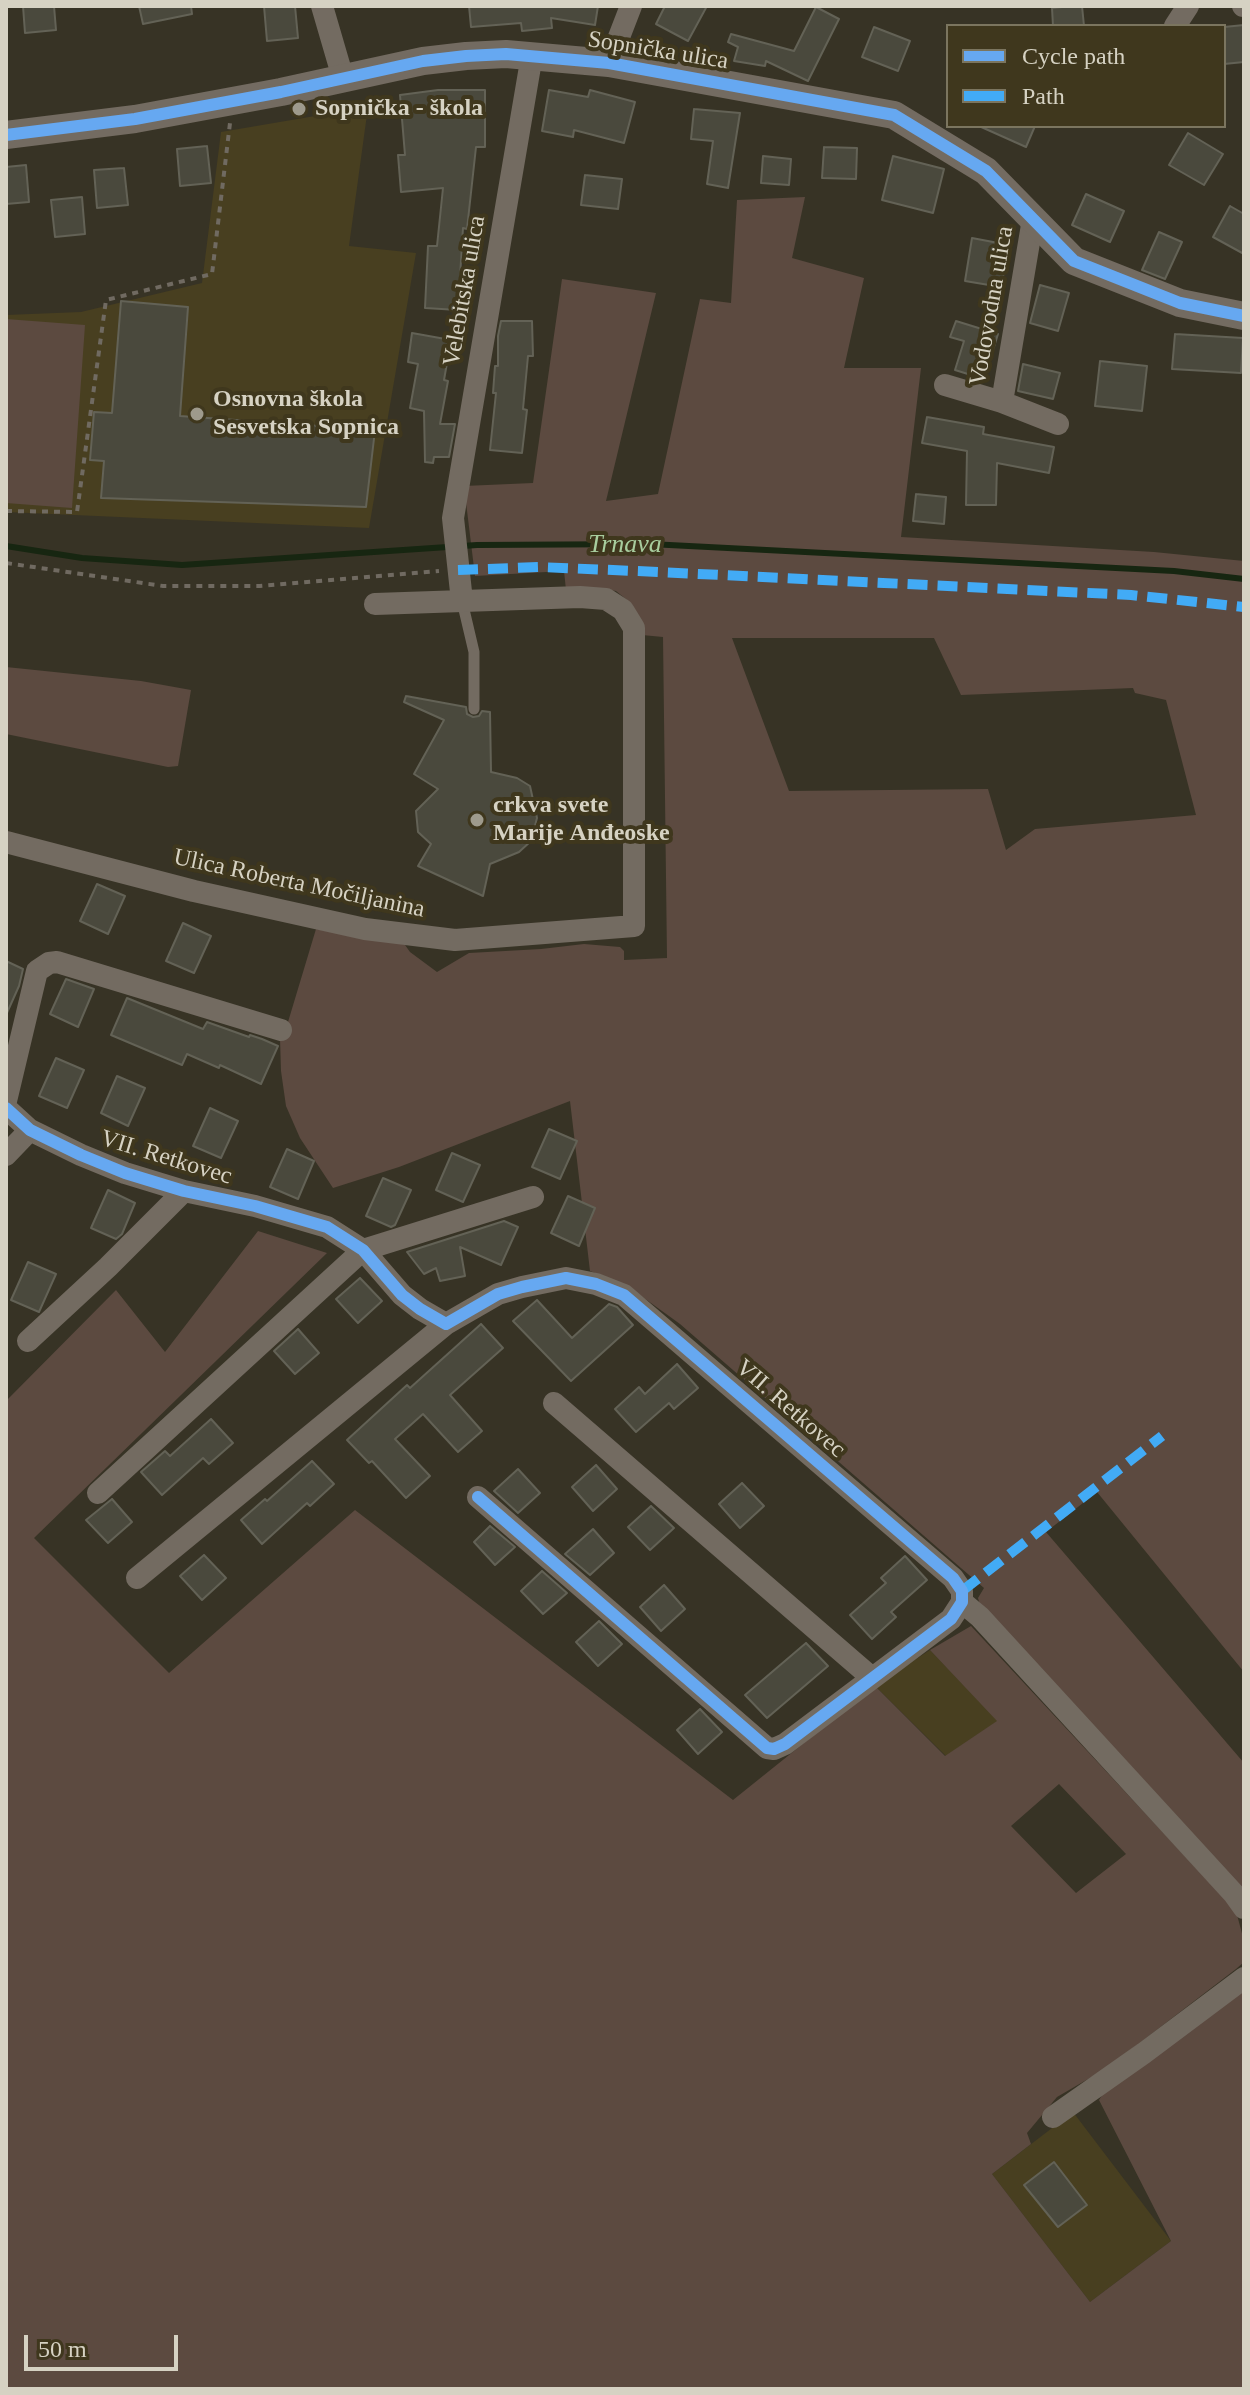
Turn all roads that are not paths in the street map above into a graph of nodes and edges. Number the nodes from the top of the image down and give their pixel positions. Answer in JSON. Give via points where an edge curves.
{"nodes":[{"id":1,"x":322,"y":6,"type":"edge"},
{"id":2,"x":631,"y":6,"type":"edge"},
{"id":3,"x":1188,"y":6,"type":"edge"},
{"id":4,"x":1176,"y":24,"type":"edge"},
{"id":5,"x":532,"y":55,"type":"junction"},
{"id":6,"x":609,"y":63,"type":"junction"},
{"id":7,"x":343,"y":78,"type":"junction"},
{"id":8,"x":6,"y":135,"type":"edge"},
{"id":9,"x":1033,"y":219,"type":"junction"},
{"id":10,"x":1244,"y":316,"type":"edge"},
{"id":11,"x":945,"y":385,"type":"dead end"},
{"id":12,"x":1002,"y":402,"type":"junction"},
{"id":13,"x":1058,"y":424,"type":"dead end"},
{"id":14,"x":462,"y":601,"type":"junction"},
{"id":15,"x":375,"y":604,"type":"dead end"},
{"id":16,"x":474,"y":709,"type":"dead end"},
{"id":17,"x":6,"y":842,"type":"edge"},
{"id":18,"x":281,"y":1030,"type":"dead end"},
{"id":19,"x":6,"y":1101,"type":"edge"},
{"id":20,"x":6,"y":1108,"type":"edge"},
{"id":21,"x":30,"y":1130,"type":"junction"},
{"id":22,"x":6,"y":1155,"type":"edge"},
{"id":23,"x":184,"y":1191,"type":"junction"},
{"id":24,"x":533,"y":1197,"type":"dead end"},
{"id":25,"x":363,"y":1250,"type":"junction"},
{"id":26,"x":446,"y":1324,"type":"junction"},
{"id":27,"x":28,"y":1341,"type":"dead end"},
{"id":28,"x":554,"y":1403,"type":"dead end"},
{"id":29,"x":98,"y":1493,"type":"dead end"},
{"id":30,"x":478,"y":1497,"type":"dead end"},
{"id":31,"x":137,"y":1578,"type":"dead end"},
{"id":32,"x":962,"y":1602,"type":"junction"},
{"id":33,"x":871,"y":1677,"type":"junction"},
{"id":34,"x":1244,"y":1908,"type":"edge"},
{"id":35,"x":1244,"y":1978,"type":"edge"},
{"id":36,"x":1053,"y":2117,"type":"dead end"}],
"edges":[{"from":1,"to":7,"type":"street"},
{"from":2,"to":6,"type":"street"},
{"from":3,"to":4,"type":"street"},
{"from":5,"to":6,"type":"street","name":"Sopnička ulica"},
{"from":5,"to":7,"type":"street","name":"Sopnička ulica","via":[[423,61]]},
{"from":5,"to":14,"type":"street","name":"Velebitska ulica","via":[[453,518]]},
{"from":6,"to":9,"type":"street","name":"Sopnička ulica","via":[[894,115],[986,171]]},
{"from":7,"to":8,"type":"street","name":"Sopnička ulica","via":[[135,119]]},
{"from":9,"to":10,"type":"street","name":"Sopnička ulica","via":[[1074,261],[1180,303]]},
{"from":9,"to":12,"type":"street","name":"Vodovodna ulica"},
{"from":11,"to":12,"type":"street"},
{"from":12,"to":13,"type":"street"},
{"from":14,"to":15,"type":"street"},
{"from":14,"to":16,"type":"lane","via":[[474,652]]},
{"from":14,"to":17,"type":"street","name":"Ulica Roberta Močiljanina","via":[[606,599],[623,610],[634,628],[634,926],[455,940],[365,929]]},
{"from":18,"to":19,"type":"street","via":[[49,963],[37,971]]},
{"from":20,"to":21,"type":"street","name":"VII. Retkovec"},
{"from":21,"to":22,"type":"street"},
{"from":21,"to":23,"type":"street","name":"VII. Retkovec","via":[[125,1173]]},
{"from":23,"to":25,"type":"street","name":"VII. Retkovec","via":[[327,1227]]},
{"from":23,"to":27,"type":"street","name":"VII. Retkovec"},
{"from":24,"to":25,"type":"street"},
{"from":25,"to":26,"type":"street","name":"VII. Retkovec","via":[[402,1295]]},
{"from":25,"to":29,"type":"street"},
{"from":26,"to":31,"type":"street","name":"VII. Retkovec"},
{"from":26,"to":32,"type":"street","name":"VII. Retkovec","via":[[498,1294],[566,1278],[624,1295],[953,1578]]},
{"from":28,"to":33,"type":"street"},
{"from":30,"to":33,"type":"street","via":[[767,1748],[785,1744]]},
{"from":32,"to":33,"type":"street","via":[[951,1619]]},
{"from":32,"to":34,"type":"street","name":"VII. Retkovec"},
{"from":35,"to":36,"type":"street"}]}
